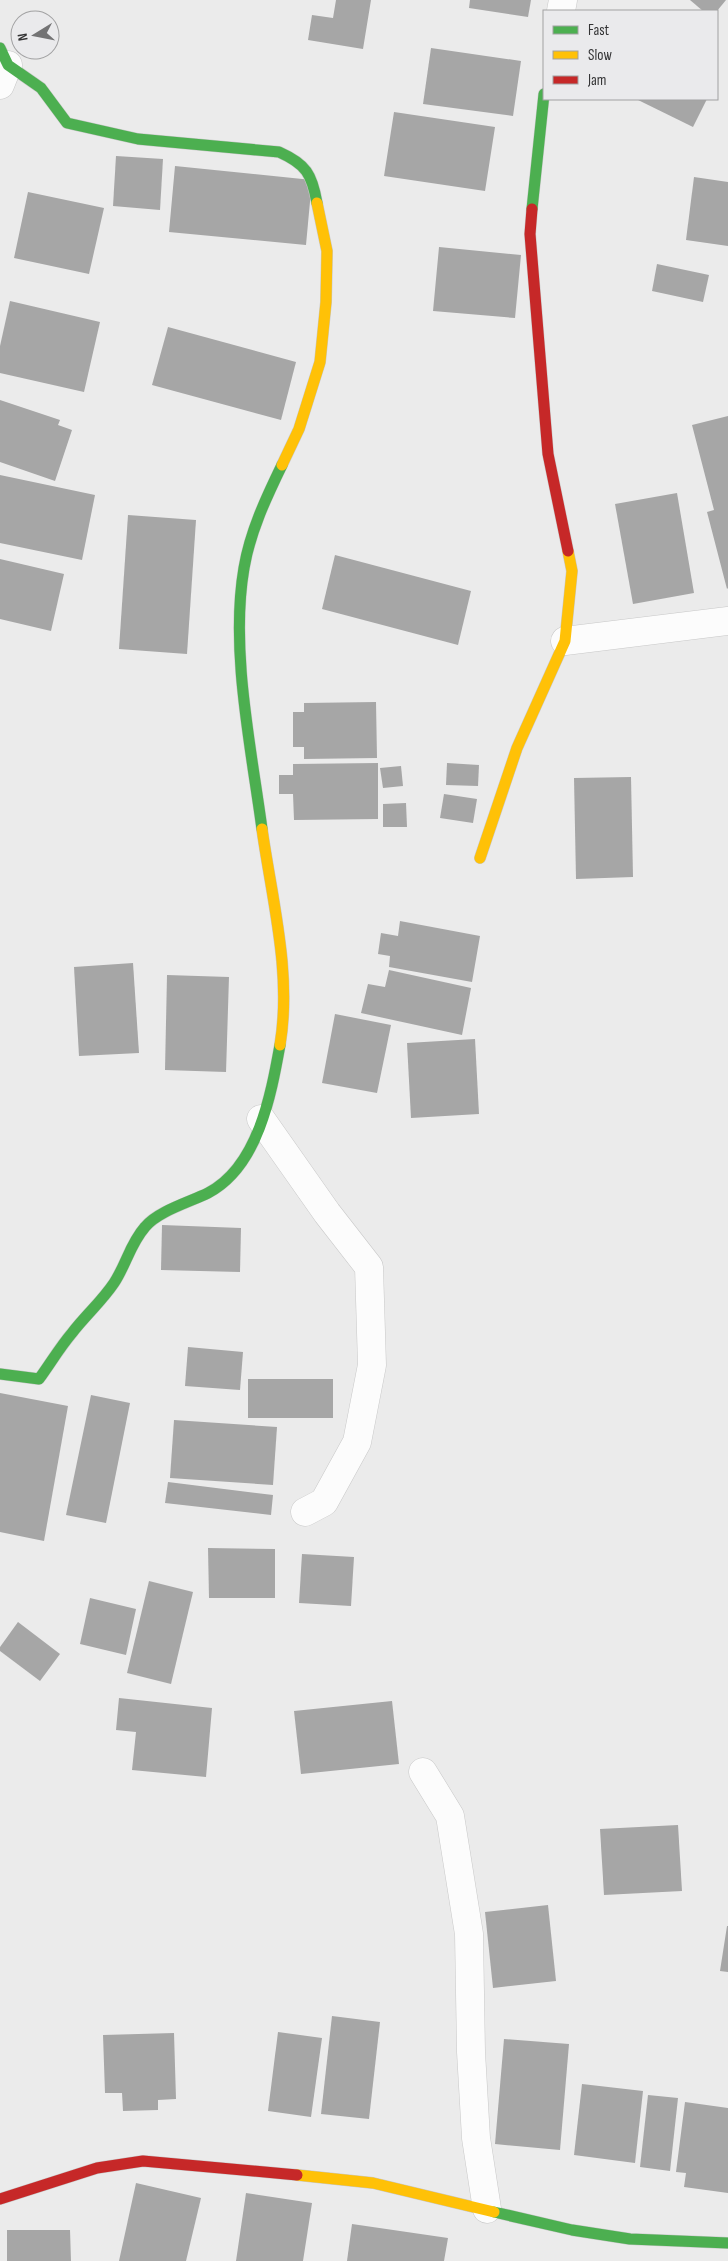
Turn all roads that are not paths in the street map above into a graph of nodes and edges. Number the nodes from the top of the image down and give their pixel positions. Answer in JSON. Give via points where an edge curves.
{"nodes":[{"id":1,"x":3,"y":66,"type":"edge"},
{"id":2,"x":543,"y":100,"type":"edge"},
{"id":3,"x":728,"y":621,"type":"edge"},
{"id":4,"x":564,"y":641,"type":"junction"},
{"id":5,"x":480,"y":858,"type":"dead end"},
{"id":6,"x":261,"y":1119,"type":"junction"},
{"id":7,"x":0,"y":1374,"type":"edge"},
{"id":8,"x":306,"y":1512,"type":"dead end"},
{"id":9,"x":423,"y":1772,"type":"dead end"},
{"id":10,"x":0,"y":2199,"type":"edge"},
{"id":11,"x":487,"y":2209,"type":"junction"},
{"id":12,"x":728,"y":2243,"type":"edge"}],
"edges":[{"from":1,"to":6,"type":"street","via":[[41,88],[67,123],[138,139],[279,152],[297,160],[313,181],[327,251],[320,362],[299,429],[261,509],[244,568],[240,611],[240,664],[280,942],[285,1016],[274,1079]]},
{"from":2,"to":4,"type":"street","via":[[530,234],[548,454],[572,571]]},
{"from":3,"to":4,"type":"street"},
{"from":4,"to":5,"type":"street","via":[[518,748]]},
{"from":6,"to":7,"type":"street","via":[[253,1144],[237,1171],[210,1192],[146,1226],[134,1241],[114,1283],[39,1379]]},
{"from":6,"to":8,"type":"street","via":[[327,1214],[369,1267],[372,1365],[357,1442],[324,1502]]},
{"from":9,"to":11,"type":"street","via":[[450,1816],[469,1934],[476,2138]]},
{"from":10,"to":11,"type":"street","via":[[97,2168],[143,2161],[374,2183]]},
{"from":11,"to":12,"type":"street","via":[[572,2230],[630,2240]]}]}
